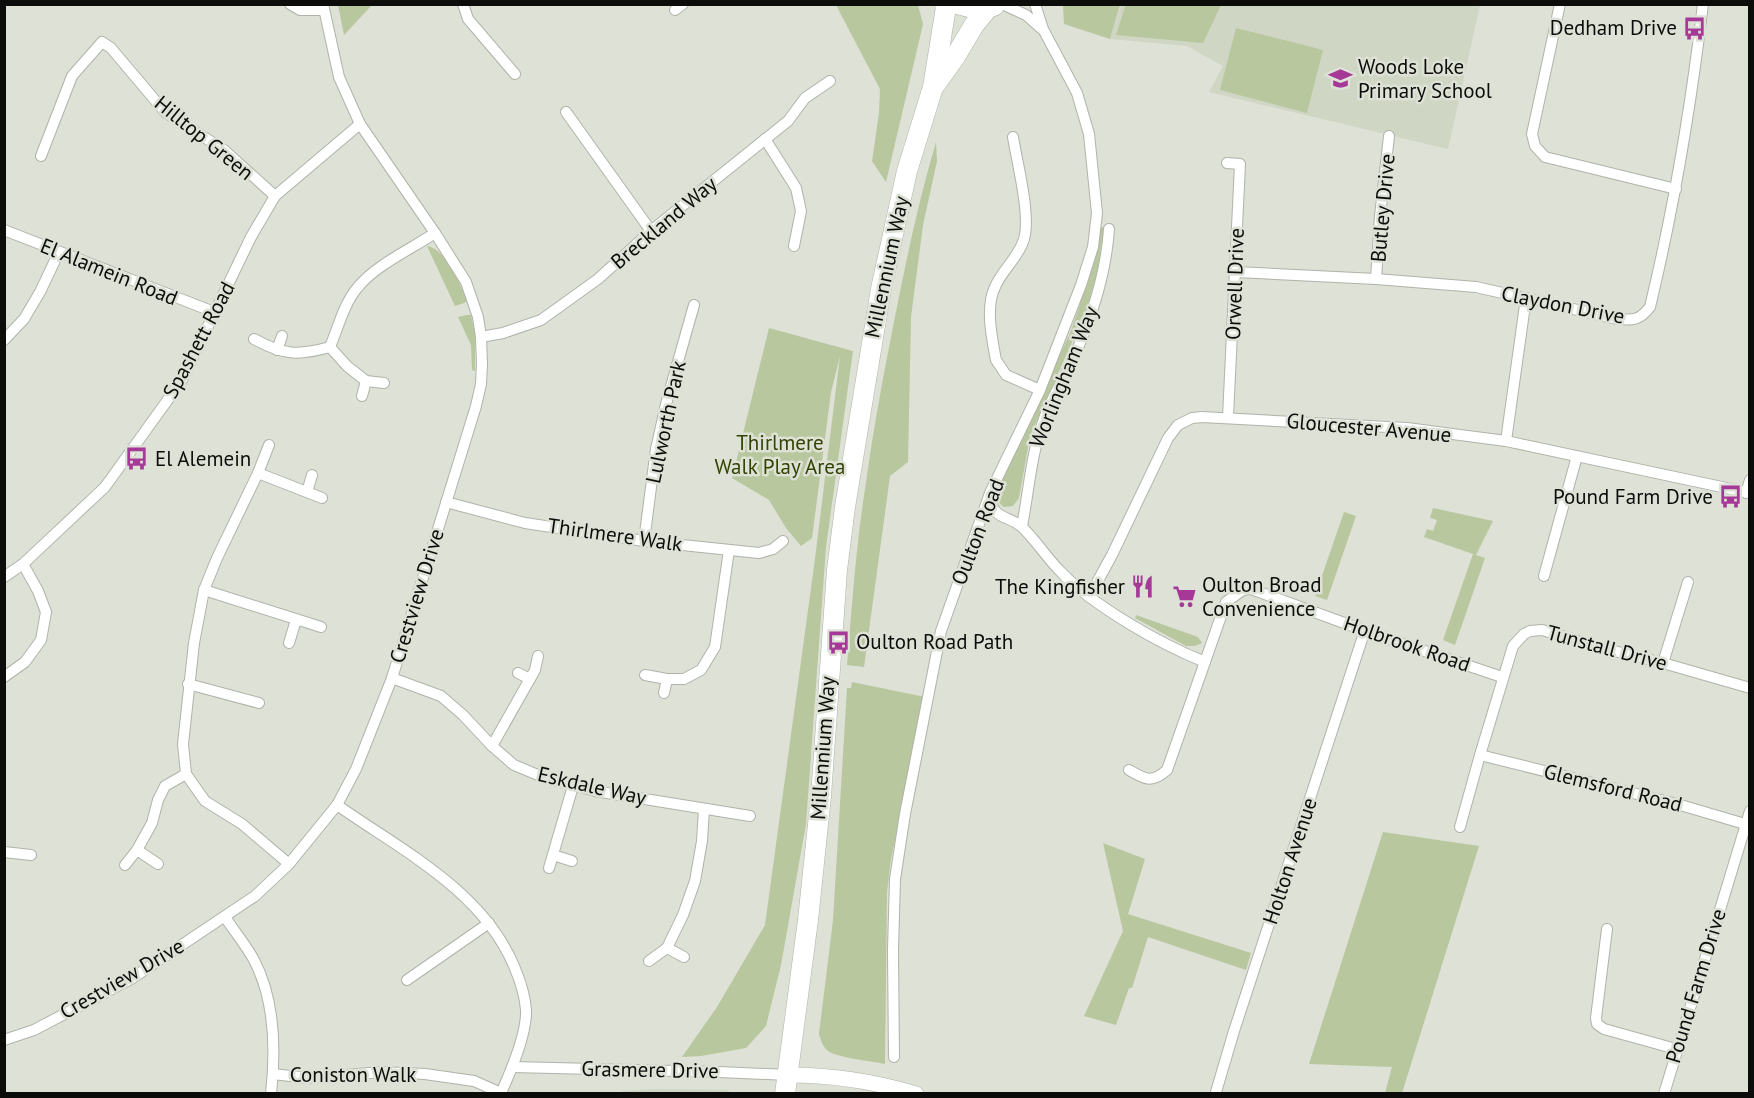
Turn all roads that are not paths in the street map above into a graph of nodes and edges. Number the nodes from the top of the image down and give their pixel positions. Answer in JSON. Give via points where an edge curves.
{"nodes":[{"id":1,"x":290,"y":4,"type":"edge"},
{"id":2,"x":463,"y":4,"type":"edge"},
{"id":3,"x":945,"y":4,"type":"edge"},
{"id":4,"x":958,"y":4,"type":"edge"},
{"id":5,"x":1035,"y":4,"type":"edge"},
{"id":6,"x":1560,"y":4,"type":"edge"},
{"id":7,"x":1703,"y":4,"type":"edge"},
{"id":8,"x":996,"y":6,"type":"edge"},
{"id":9,"x":323,"y":7,"type":"edge"},
{"id":10,"x":1042,"y":30,"type":"junction"},
{"id":11,"x":515,"y":74,"type":"dead end"},
{"id":12,"x":830,"y":81,"type":"dead end"},
{"id":13,"x":933,"y":87,"type":"junction"},
{"id":14,"x":566,"y":112,"type":"dead end"},
{"id":15,"x":360,"y":124,"type":"junction"},
{"id":16,"x":1389,"y":136,"type":"dead end"},
{"id":17,"x":1013,"y":137,"type":"dead end"},
{"id":18,"x":765,"y":140,"type":"junction"},
{"id":19,"x":41,"y":156,"type":"dead end"},
{"id":20,"x":1227,"y":163,"type":"dead end"},
{"id":21,"x":1676,"y":189,"type":"junction"},
{"id":22,"x":275,"y":196,"type":"junction"},
{"id":23,"x":1109,"y":229,"type":"dead end"},
{"id":24,"x":4,"y":230,"type":"edge"},
{"id":25,"x":651,"y":231,"type":"junction"},
{"id":26,"x":435,"y":233,"type":"junction"},
{"id":27,"x":794,"y":246,"type":"dead end"},
{"id":28,"x":59,"y":252,"type":"junction"},
{"id":29,"x":1236,"y":272,"type":"junction"},
{"id":30,"x":1376,"y":279,"type":"junction"},
{"id":31,"x":1526,"y":298,"type":"junction"},
{"id":32,"x":694,"y":305,"type":"dead end"},
{"id":33,"x":214,"y":312,"type":"junction"},
{"id":34,"x":282,"y":336,"type":"dead end"},
{"id":35,"x":481,"y":337,"type":"junction"},
{"id":36,"x":254,"y":339,"type":"dead end"},
{"id":37,"x":4,"y":340,"type":"edge"},
{"id":38,"x":330,"y":347,"type":"junction"},
{"id":39,"x":278,"y":350,"type":"junction"},
{"id":40,"x":366,"y":381,"type":"junction"},
{"id":41,"x":384,"y":383,"type":"dead end"},
{"id":42,"x":1040,"y":390,"type":"junction"},
{"id":43,"x":362,"y":396,"type":"dead end"},
{"id":44,"x":1228,"y":417,"type":"junction"},
{"id":45,"x":1506,"y":441,"type":"junction"},
{"id":46,"x":268,"y":445,"type":"dead end"},
{"id":47,"x":1577,"y":456,"type":"junction"},
{"id":48,"x":258,"y":473,"type":"junction"},
{"id":49,"x":312,"y":475,"type":"dead end"},
{"id":50,"x":1749,"y":480,"type":"edge"},
{"id":51,"x":306,"y":492,"type":"junction"},
{"id":52,"x":1748,"y":493,"type":"edge"},
{"id":53,"x":990,"y":494,"type":"junction"},
{"id":54,"x":322,"y":498,"type":"dead end"},
{"id":55,"x":446,"y":502,"type":"junction"},
{"id":56,"x":1022,"y":526,"type":"junction"},
{"id":57,"x":644,"y":541,"type":"junction"},
{"id":58,"x":783,"y":541,"type":"dead end"},
{"id":59,"x":729,"y":550,"type":"junction"},
{"id":60,"x":23,"y":564,"type":"junction"},
{"id":61,"x":1544,"y":576,"type":"dead end"},
{"id":62,"x":4,"y":578,"type":"edge"},
{"id":63,"x":1688,"y":582,"type":"dead end"},
{"id":64,"x":204,"y":590,"type":"junction"},
{"id":65,"x":1089,"y":597,"type":"junction"},
{"id":66,"x":296,"y":620,"type":"junction"},
{"id":67,"x":321,"y":627,"type":"dead end"},
{"id":68,"x":1365,"y":630,"type":"junction"},
{"id":69,"x":289,"y":643,"type":"dead end"},
{"id":70,"x":538,"y":656,"type":"dead end"},
{"id":71,"x":1205,"y":662,"type":"junction"},
{"id":72,"x":1663,"y":663,"type":"junction"},
{"id":73,"x":518,"y":673,"type":"dead end"},
{"id":74,"x":645,"y":675,"type":"dead end"},
{"id":75,"x":4,"y":677,"type":"edge"},
{"id":76,"x":1502,"y":677,"type":"junction"},
{"id":77,"x":392,"y":678,"type":"junction"},
{"id":78,"x":530,"y":679,"type":"junction"},
{"id":79,"x":667,"y":679,"type":"junction"},
{"id":80,"x":188,"y":684,"type":"junction"},
{"id":81,"x":1749,"y":688,"type":"edge"},
{"id":82,"x":664,"y":693,"type":"dead end"},
{"id":83,"x":259,"y":703,"type":"dead end"},
{"id":84,"x":492,"y":746,"type":"junction"},
{"id":85,"x":1480,"y":755,"type":"junction"},
{"id":86,"x":1129,"y":770,"type":"dead end"},
{"id":87,"x":186,"y":774,"type":"junction"},
{"id":88,"x":573,"y":786,"type":"junction"},
{"id":89,"x":337,"y":805,"type":"junction"},
{"id":90,"x":704,"y":809,"type":"junction"},
{"id":91,"x":1749,"y":811,"type":"edge"},
{"id":92,"x":750,"y":816,"type":"dead end"},
{"id":93,"x":1745,"y":825,"type":"junction"},
{"id":94,"x":1460,"y":827,"type":"dead end"},
{"id":95,"x":137,"y":850,"type":"junction"},
{"id":96,"x":4,"y":852,"type":"edge"},
{"id":97,"x":31,"y":855,"type":"dead end"},
{"id":98,"x":553,"y":855,"type":"junction"},
{"id":99,"x":572,"y":861,"type":"dead end"},
{"id":100,"x":158,"y":864,"type":"dead end"},
{"id":101,"x":289,"y":864,"type":"junction"},
{"id":102,"x":125,"y":865,"type":"dead end"},
{"id":103,"x":549,"y":868,"type":"dead end"},
{"id":104,"x":225,"y":917,"type":"junction"},
{"id":105,"x":489,"y":923,"type":"junction"},
{"id":106,"x":1607,"y":929,"type":"dead end"},
{"id":107,"x":667,"y":948,"type":"junction"},
{"id":108,"x":684,"y":957,"type":"dead end"},
{"id":109,"x":649,"y":961,"type":"dead end"},
{"id":110,"x":407,"y":980,"type":"dead end"},
{"id":111,"x":4,"y":1040,"type":"edge"},
{"id":112,"x":1676,"y":1049,"type":"junction"},
{"id":113,"x":894,"y":1057,"type":"dead end"},
{"id":114,"x":512,"y":1067,"type":"junction"},
{"id":115,"x":273,"y":1074,"type":"junction"},
{"id":116,"x":787,"y":1084,"type":"edge"},
{"id":117,"x":1216,"y":1092,"type":"edge"},
{"id":118,"x":501,"y":1093,"type":"edge"},
{"id":119,"x":911,"y":1093,"type":"edge"},
{"id":120,"x":271,"y":1094,"type":"edge"},
{"id":121,"x":1664,"y":1094,"type":"edge"}],
"edges":[{"from":1,"to":9,"type":"street","name":"Crestview Drive","via":[[300,10]]},
{"from":2,"to":11,"type":"street","via":[[468,19]]},
{"from":3,"to":13,"type":"highway","name":"Millennium Way"},
{"from":4,"to":8,"type":"highway","via":[[977,9]]},
{"from":5,"to":10,"type":"street","name":"Oulton Road"},
{"from":6,"to":21,"type":"street","via":[[1532,134],[1535,146],[1545,157]]},
{"from":7,"to":21,"type":"street","name":"Claydon Drive"},
{"from":8,"to":10,"type":"street","name":"Oulton Road","via":[[1017,10]]},
{"from":8,"to":13,"type":"highway","name":"Millennium Way","via":[[974,25]]},
{"from":9,"to":15,"type":"street","name":"Crestview Drive","via":[[339,77]]},
{"from":10,"to":42,"type":"street","name":"Oulton Road","via":[[1077,93],[1084,114],[1097,213],[1093,246],[1081,285]]},
{"from":12,"to":18,"type":"street","name":"Breckland Way","via":[[805,98],[788,121]]},
{"from":13,"to":116,"type":"highway","name":"Millennium Way","via":[[908,171],[881,289],[845,507],[830,651],[821,796]]},
{"from":14,"to":25,"type":"street"},
{"from":15,"to":22,"type":"street","name":"Spashett Road"},
{"from":15,"to":26,"type":"street","name":"Crestview Drive"},
{"from":16,"to":30,"type":"street","name":"Butley Drive"},
{"from":17,"to":42,"type":"street","via":[[1027,218],[1024,240],[994,287],[989,316],[998,365],[1006,375]]},
{"from":18,"to":25,"type":"street","name":"Breckland Way"},
{"from":18,"to":27,"type":"street","via":[[796,188],[801,211]]},
{"from":19,"to":22,"type":"street","name":"Hilltop Green","via":[[72,76],[102,42],[165,112],[224,150]]},
{"from":20,"to":29,"type":"street","name":"Orwell Drive","via":[[1240,164]]},
{"from":21,"to":31,"type":"street","name":"Claydon Drive","via":[[1650,307],[1643,316],[1617,319]]},
{"from":22,"to":33,"type":"street","name":"Spashett Road"},
{"from":23,"to":56,"type":"street","name":"Worlingham Way","via":[[1092,310],[1036,440]]},
{"from":24,"to":28,"type":"street","name":"El Alamein Road"},
{"from":25,"to":35,"type":"street","name":"Breckland Way","via":[[598,279],[541,320]]},
{"from":26,"to":35,"type":"street","name":"Crestview Drive","via":[[466,282]]},
{"from":26,"to":38,"type":"street","via":[[357,287]]},
{"from":28,"to":33,"type":"street","name":"El Alamein Road"},
{"from":28,"to":37,"type":"street","via":[[24,319]]},
{"from":29,"to":30,"type":"street","name":"Claydon Drive"},
{"from":29,"to":44,"type":"street","name":"Orwell Drive"},
{"from":30,"to":31,"type":"street","name":"Claydon Drive","via":[[1476,287]]},
{"from":31,"to":45,"type":"street"},
{"from":32,"to":57,"type":"street","name":"Lulworth Park","via":[[666,404]]},
{"from":33,"to":60,"type":"street","name":"Spashett Road","via":[[182,380],[105,487]]},
{"from":34,"to":39,"type":"street"},
{"from":35,"to":55,"type":"street","name":"Crestview Drive","via":[[481,384]]},
{"from":36,"to":39,"type":"street"},
{"from":38,"to":39,"type":"street","via":[[307,353]]},
{"from":38,"to":40,"type":"street"},
{"from":40,"to":41,"type":"street"},
{"from":40,"to":43,"type":"street"},
{"from":42,"to":53,"type":"street","name":"Oulton Road"},
{"from":44,"to":45,"type":"street","name":"Gloucester Avenue","via":[[1407,428]]},
{"from":44,"to":65,"type":"street","name":"Gloucester Avenue","via":[[1192,418],[1168,438]]},
{"from":45,"to":47,"type":"street","name":"Gloucester Avenue"},
{"from":46,"to":48,"type":"street"},
{"from":47,"to":52,"type":"street","name":"Gloucester Avenue"},
{"from":47,"to":61,"type":"street"},
{"from":48,"to":51,"type":"street"},
{"from":48,"to":64,"type":"street"},
{"from":49,"to":51,"type":"street"},
{"from":50,"to":52,"type":"street"},
{"from":51,"to":54,"type":"street"},
{"from":53,"to":56,"type":"street","via":[[996,513]]},
{"from":53,"to":113,"type":"street","name":"Oulton Road","via":[[941,631],[905,814],[895,879]]},
{"from":55,"to":57,"type":"street","name":"Thirlmere Walk","via":[[525,523]]},
{"from":55,"to":77,"type":"street","name":"Crestview Drive"},
{"from":56,"to":65,"type":"street","via":[[1060,572]]},
{"from":57,"to":59,"type":"street","name":"Thirlmere Walk"},
{"from":58,"to":59,"type":"street","name":"Thirlmere Walk","via":[[759,553]]},
{"from":59,"to":79,"type":"street","via":[[715,647],[701,670],[684,679]]},
{"from":60,"to":62,"type":"street","name":"Spashett Road"},
{"from":60,"to":75,"type":"street","via":[[46,612],[41,640],[25,662]]},
{"from":63,"to":72,"type":"street"},
{"from":64,"to":66,"type":"street"},
{"from":64,"to":80,"type":"street"},
{"from":65,"to":71,"type":"street"},
{"from":66,"to":67,"type":"street"},
{"from":66,"to":69,"type":"street"},
{"from":68,"to":71,"type":"street","name":"Holbrook Road","via":[[1251,589],[1243,590],[1226,602]]},
{"from":68,"to":76,"type":"street","name":"Holbrook Road"},
{"from":68,"to":117,"type":"street","name":"Holton Avenue"},
{"from":70,"to":78,"type":"street"},
{"from":71,"to":86,"type":"street","via":[[1167,770],[1153,779]]},
{"from":72,"to":76,"type":"street","name":"Tunstall Drive","via":[[1537,630],[1524,634],[1512,646]]},
{"from":72,"to":81,"type":"street","name":"Tunstall Drive"},
{"from":73,"to":78,"type":"street"},
{"from":74,"to":79,"type":"street"},
{"from":76,"to":85,"type":"street","name":"Tunstall Drive"},
{"from":77,"to":84,"type":"street","name":"Eskdale Way","via":[[441,696]]},
{"from":77,"to":89,"type":"street","name":"Crestview Drive","via":[[356,769]]},
{"from":78,"to":84,"type":"street"},
{"from":79,"to":82,"type":"street"},
{"from":80,"to":83,"type":"street"},
{"from":80,"to":87,"type":"street","via":[[183,744]]},
{"from":84,"to":88,"type":"street","name":"Eskdale Way","via":[[514,765]]},
{"from":85,"to":93,"type":"street","name":"Glemsford Road"},
{"from":85,"to":94,"type":"street","name":"Tunstall Drive"},
{"from":87,"to":95,"type":"street","via":[[165,786]]},
{"from":87,"to":101,"type":"street","via":[[205,801],[242,824]]},
{"from":88,"to":90,"type":"street","name":"Eskdale Way"},
{"from":88,"to":98,"type":"street"},
{"from":89,"to":101,"type":"street","name":"Crestview Drive"},
{"from":89,"to":105,"type":"street","via":[[429,868]]},
{"from":90,"to":92,"type":"street","name":"Eskdale Way"},
{"from":90,"to":107,"type":"street","via":[[695,881]]},
{"from":91,"to":93,"type":"street","name":"Pound Farm Drive"},
{"from":93,"to":112,"type":"street","name":"Pound Farm Drive"},
{"from":95,"to":100,"type":"street"},
{"from":95,"to":102,"type":"street"},
{"from":96,"to":97,"type":"street"},
{"from":98,"to":99,"type":"street"},
{"from":98,"to":103,"type":"street"},
{"from":101,"to":104,"type":"street","name":"Crestview Drive"},
{"from":104,"to":111,"type":"street","name":"Crestview Drive","via":[[131,979],[34,1030]]},
{"from":104,"to":115,"type":"street","via":[[254,959],[264,983],[273,1030]]},
{"from":105,"to":110,"type":"street"},
{"from":105,"to":114,"type":"street","via":[[521,982],[526,1011]]},
{"from":106,"to":112,"type":"street","via":[[1597,1024]]},
{"from":107,"to":108,"type":"street"},
{"from":107,"to":109,"type":"street"},
{"from":112,"to":121,"type":"street","name":"Pound Farm Drive"},
{"from":114,"to":116,"type":"street","name":"Grasmere Drive","via":[[719,1072]]},
{"from":114,"to":118,"type":"street"},
{"from":115,"to":118,"type":"street","name":"Coniston Walk","via":[[308,1078],[382,1072],[425,1074],[474,1081]]},
{"from":115,"to":120,"type":"street"},
{"from":116,"to":119,"type":"main road","via":[[822,1075]]}]}
